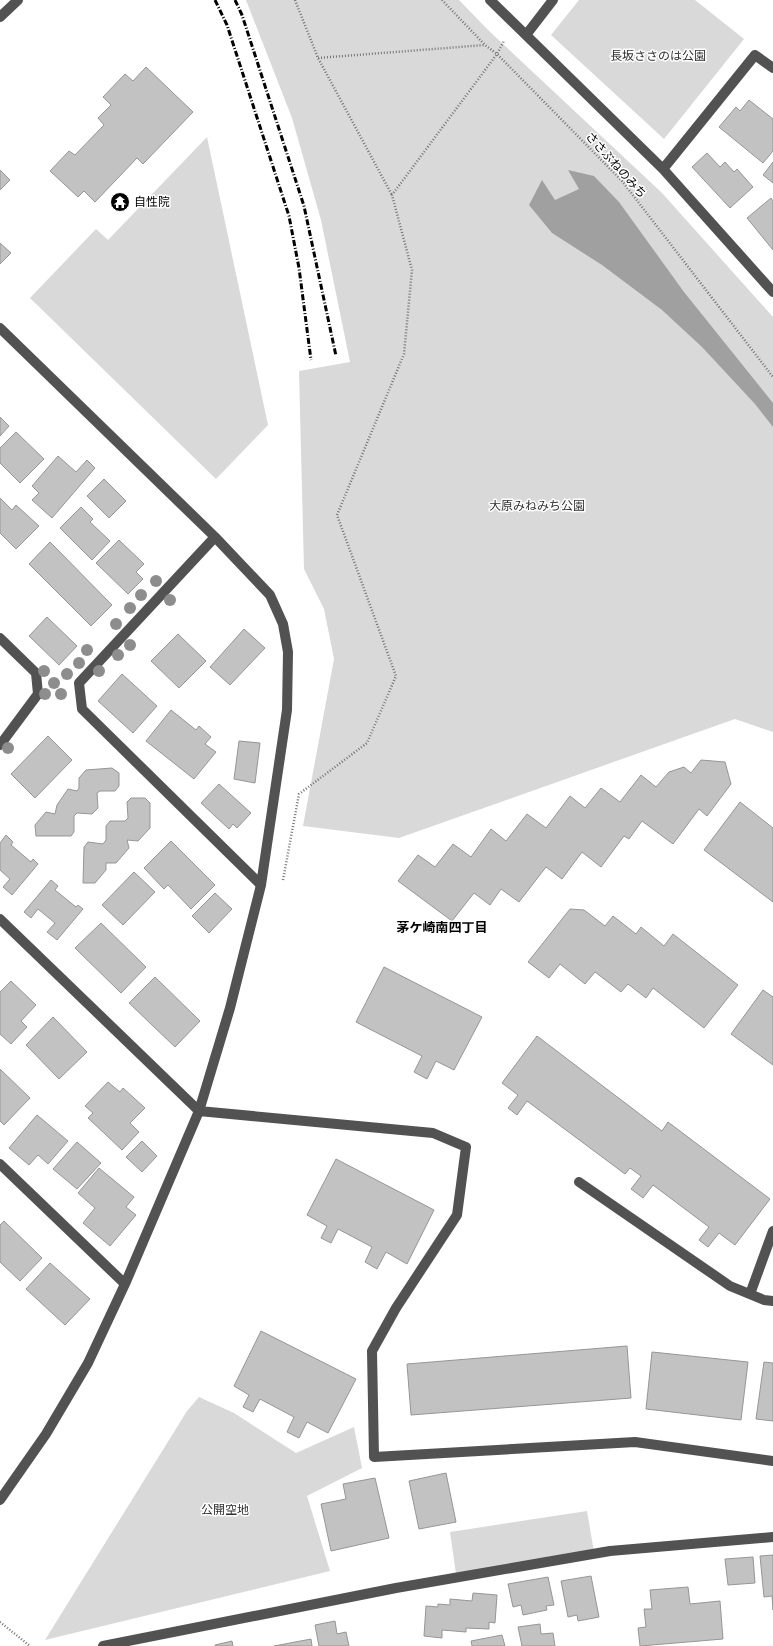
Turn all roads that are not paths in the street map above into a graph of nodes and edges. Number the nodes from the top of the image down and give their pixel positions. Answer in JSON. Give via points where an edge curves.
{"nodes":[{"id":1,"x":18,"y":0,"type":"edge"},
{"id":2,"x":490,"y":0,"type":"edge"},
{"id":3,"x":553,"y":0,"type":"edge"},
{"id":4,"x":0,"y":17,"type":"edge"},
{"id":5,"x":526,"y":35,"type":"junction"},
{"id":6,"x":773,"y":68,"type":"edge"},
{"id":7,"x":663,"y":169,"type":"junction"},
{"id":8,"x":773,"y":292,"type":"edge"},
{"id":9,"x":0,"y":328,"type":"edge"},
{"id":10,"x":214,"y":537,"type":"junction"},
{"id":11,"x":0,"y":638,"type":"edge"},
{"id":12,"x":0,"y":745,"type":"edge"},
{"id":13,"x":261,"y":885,"type":"junction"},
{"id":14,"x":0,"y":919,"type":"edge"},
{"id":15,"x":198,"y":1111,"type":"junction"},
{"id":16,"x":0,"y":1164,"type":"edge"},
{"id":17,"x":579,"y":1182,"type":"dead end"},
{"id":18,"x":773,"y":1231,"type":"edge"},
{"id":19,"x":125,"y":1284,"type":"junction"},
{"id":20,"x":750,"y":1294,"type":"junction"},
{"id":21,"x":773,"y":1301,"type":"edge"},
{"id":22,"x":773,"y":1460,"type":"edge"},
{"id":23,"x":0,"y":1500,"type":"edge"},
{"id":24,"x":773,"y":1536,"type":"edge"},
{"id":25,"x":103,"y":1646,"type":"edge"}],
"edges":[{"from":1,"to":4,"type":"street"},
{"from":2,"to":5,"type":"street"},
{"from":3,"to":5,"type":"street"},
{"from":5,"to":7,"type":"street"},
{"from":6,"to":7,"type":"street","via":[[755,55]]},
{"from":7,"to":8,"type":"street"},
{"from":9,"to":10,"type":"street"},
{"from":10,"to":13,"type":"street","via":[[270,595],[284,624],[288,652],[287,710]]},
{"from":10,"to":13,"type":"street","via":[[79,683],[82,710]]},
{"from":11,"to":12,"type":"street","via":[[36,673],[38,694]]},
{"from":13,"to":15,"type":"street","via":[[230,1008]]},
{"from":14,"to":15,"type":"street"},
{"from":15,"to":19,"type":"street"},
{"from":15,"to":22,"type":"street","via":[[433,1133],[466,1147],[457,1215],[396,1308],[372,1351],[374,1457],[635,1442]]},
{"from":16,"to":19,"type":"street"},
{"from":17,"to":20,"type":"street","via":[[730,1286]]},
{"from":18,"to":20,"type":"street"},
{"from":19,"to":23,"type":"street","via":[[88,1363],[46,1434]]},
{"from":20,"to":21,"type":"street"},
{"from":24,"to":25,"type":"street","via":[[610,1551],[396,1588]]}]}
